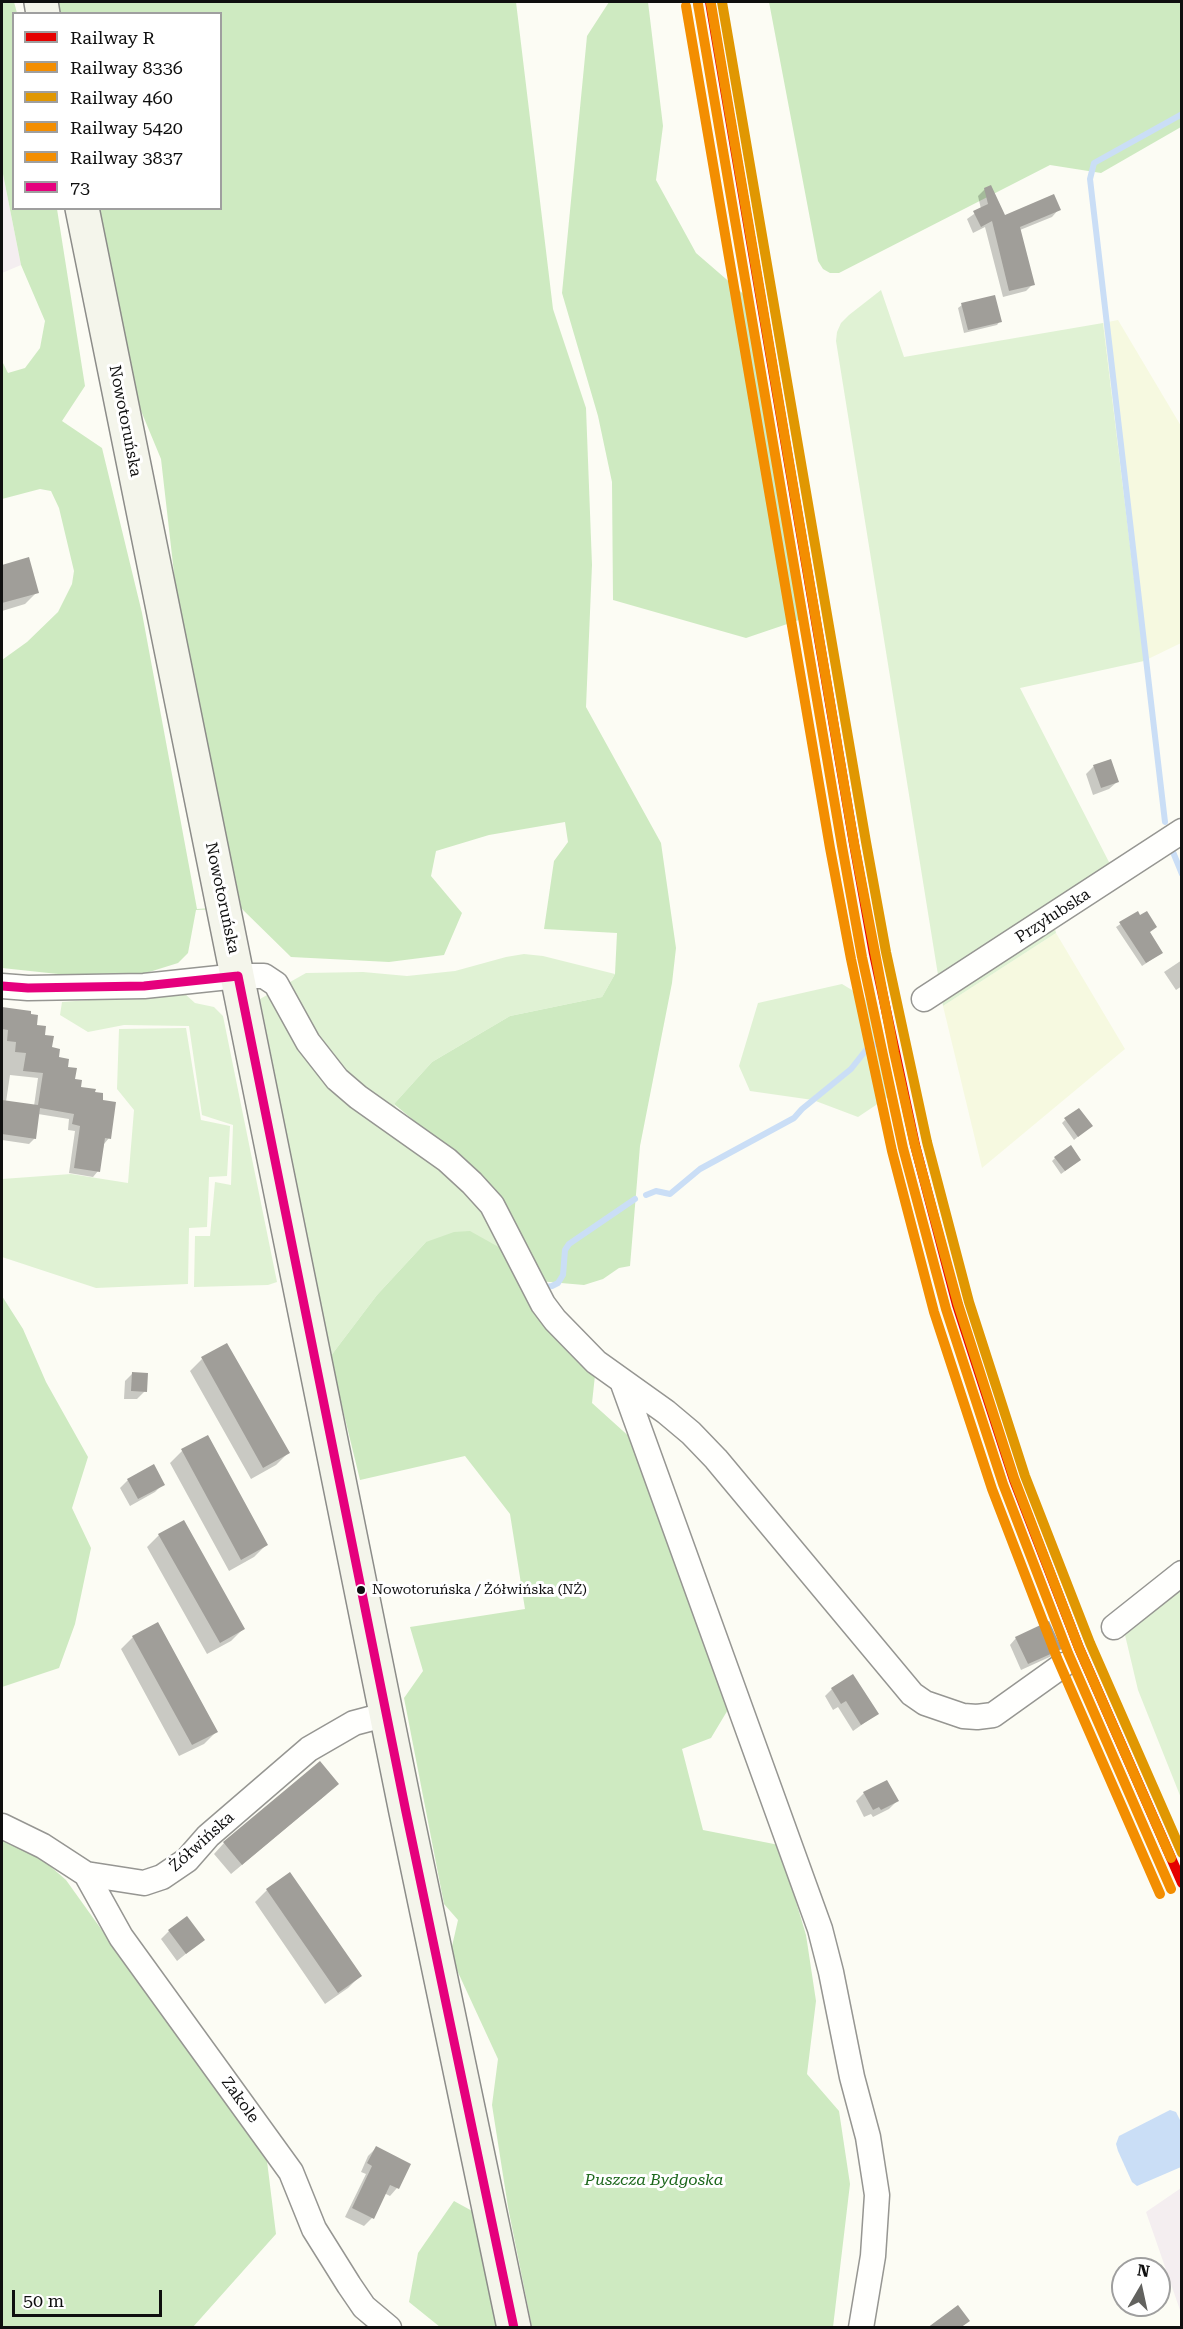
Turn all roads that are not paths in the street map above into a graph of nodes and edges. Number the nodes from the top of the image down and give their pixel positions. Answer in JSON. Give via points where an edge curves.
{"nodes":[{"id":1,"x":82,"y":210,"type":"edge"},
{"id":2,"x":1182,"y":831,"type":"edge"},
{"id":3,"x":238,"y":976,"type":"junction"},
{"id":4,"x":2,"y":986,"type":"edge"},
{"id":5,"x":924,"y":999,"type":"dead end"},
{"id":6,"x":622,"y":1381,"type":"junction"},
{"id":7,"x":1182,"y":1574,"type":"edge"},
{"id":8,"x":1114,"y":1627,"type":"dead end"},
{"id":9,"x":1063,"y":1665,"type":"dead end"},
{"id":10,"x":388,"y":1714,"type":"junction"},
{"id":11,"x":2,"y":1826,"type":"edge"},
{"id":12,"x":86,"y":1874,"type":"junction"},
{"id":13,"x":389,"y":2328,"type":"edge"},
{"id":14,"x":514,"y":2328,"type":"edge"},
{"id":15,"x":861,"y":2328,"type":"edge"}],
"edges":[{"from":1,"to":3,"type":"main road","name":"Nowotoruńska"},
{"from":2,"to":5,"type":"street","name":"Przyłubska"},
{"from":3,"to":4,"type":"street","via":[[144,986]]},
{"from":3,"to":6,"type":"street","via":[[264,976],[276,984],[308,1042],[337,1079],[472,1183],[492,1205],[555,1320],[596,1362]]},
{"from":3,"to":10,"type":"main road","name":"Nowotoruńska"},
{"from":6,"to":9,"type":"street","via":[[666,1412],[716,1459],[912,1694],[925,1703],[963,1716],[993,1715]]},
{"from":6,"to":15,"type":"street","via":[[820,1929],[831,1972],[877,2195],[873,2256]]},
{"from":7,"to":8,"type":"street"},
{"from":10,"to":12,"type":"street","name":"Żółwińska","via":[[354,1723],[309,1749],[208,1836],[187,1860],[162,1877],[144,1883]]},
{"from":10,"to":14,"type":"main road","name":"Nowotoruńska"},
{"from":11,"to":12,"type":"street","name":"Żółwińska"},
{"from":12,"to":13,"type":"street","name":"Zakole","via":[[122,1937],[291,2172],[314,2229],[364,2307]]}]}
